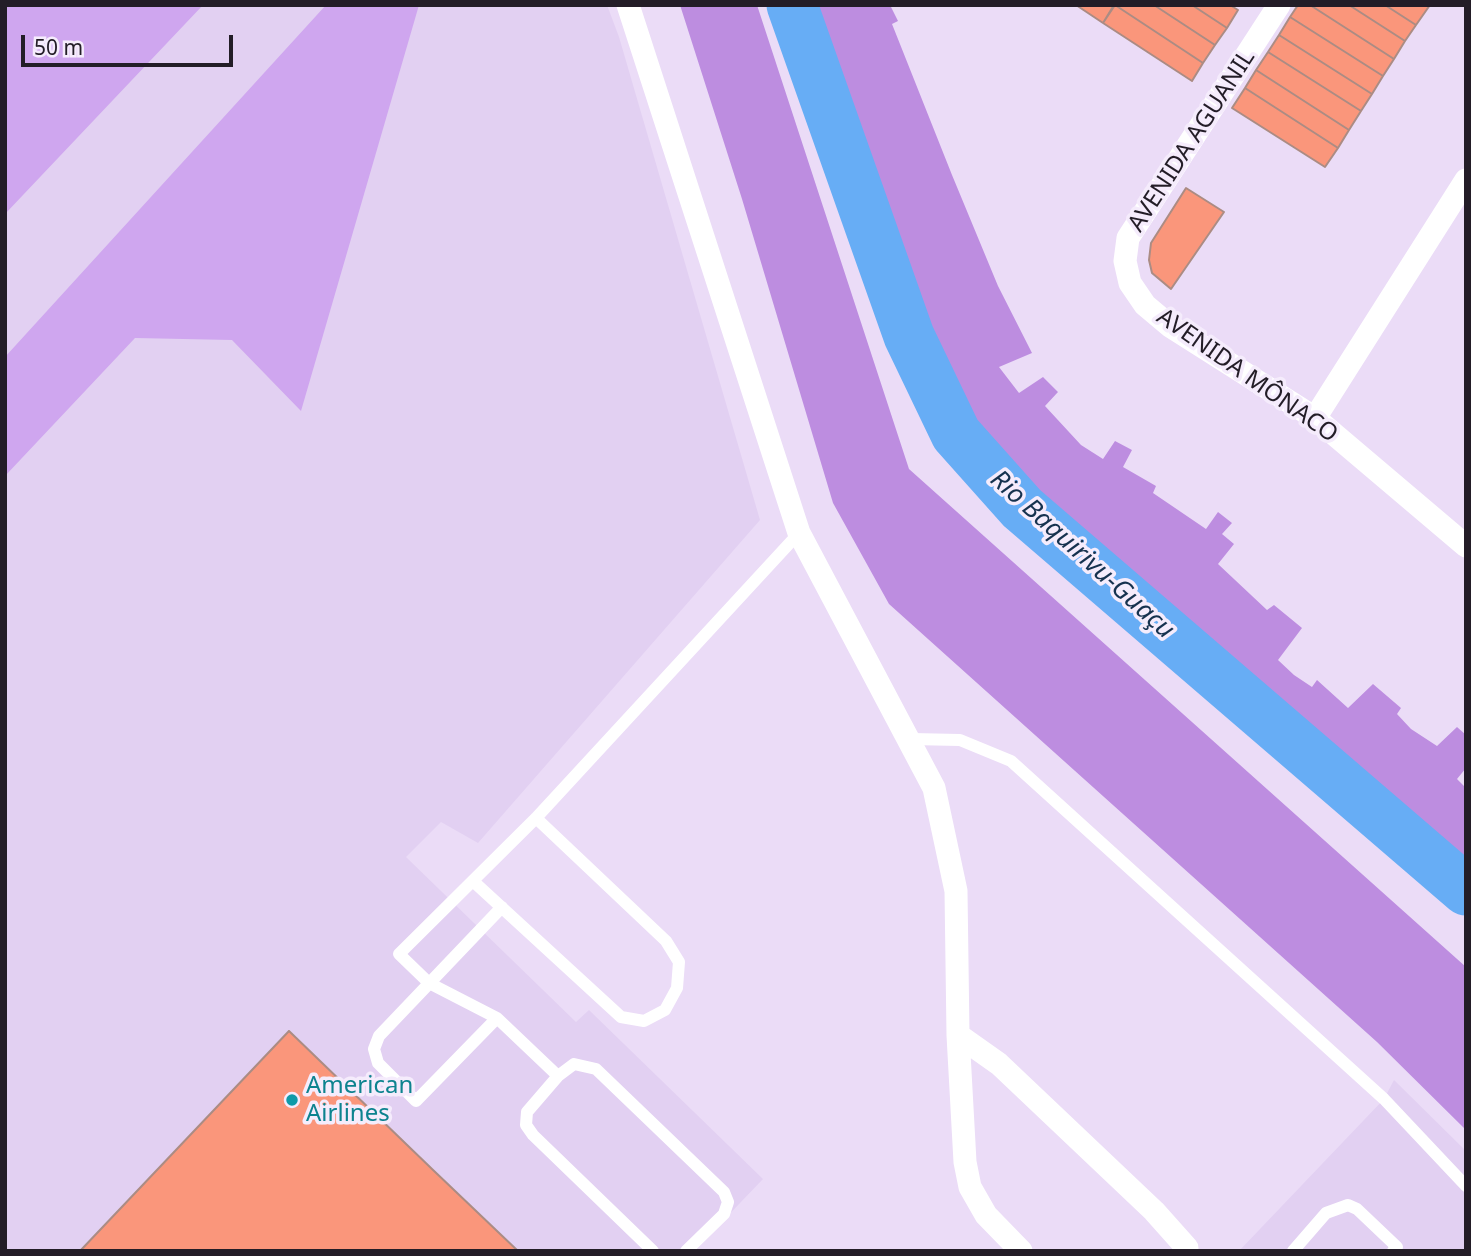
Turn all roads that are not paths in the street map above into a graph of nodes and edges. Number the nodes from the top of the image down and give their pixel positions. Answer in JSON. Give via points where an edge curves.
{"nodes":[{"id":1,"x":628,"y":5,"type":"edge"},
{"id":2,"x":1279,"y":5,"type":"edge"},
{"id":3,"x":1466,"y":180,"type":"edge"},
{"id":4,"x":1130,"y":283,"type":"joint"},
{"id":5,"x":1315,"y":418,"type":"junction"},
{"id":6,"x":799,"y":533,"type":"junction"},
{"id":7,"x":1466,"y":546,"type":"edge"},
{"id":8,"x":911,"y":739,"type":"junction"},
{"id":9,"x":536,"y":818,"type":"junction"},
{"id":10,"x":474,"y":882,"type":"junction"},
{"id":11,"x":502,"y":907,"type":"junction"},
{"id":12,"x":429,"y":984,"type":"junction"},
{"id":13,"x":497,"y":1018,"type":"junction"},
{"id":14,"x":958,"y":1035,"type":"junction"},
{"id":15,"x":558,"y":1076,"type":"junction"},
{"id":16,"x":1466,"y":1186,"type":"edge"},
{"id":17,"x":1187,"y":1250,"type":"edge"},
{"id":18,"x":653,"y":1251,"type":"edge"},
{"id":19,"x":686,"y":1251,"type":"edge"},
{"id":20,"x":1021,"y":1251,"type":"edge"},
{"id":21,"x":1293,"y":1251,"type":"edge"},
{"id":22,"x":1393,"y":1251,"type":"edge"}],
"edges":[{"from":1,"to":6,"type":"street"},
{"from":2,"to":4,"type":"street","name":"AVENIDA AGUANIL","via":[[1128,238],[1125,261]]},
{"from":3,"to":5,"type":"street"},
{"from":4,"to":5,"type":"street","name":"AVENIDA MÔNACO","via":[[1145,306],[1170,326]]},
{"from":5,"to":7,"type":"street","name":"AVENIDA MÔNACO"},
{"from":6,"to":8,"type":"street"},
{"from":6,"to":9,"type":"lane"},
{"from":8,"to":14,"type":"street","via":[[934,788],[956,891]]},
{"from":8,"to":16,"type":"lane","via":[[960,740],[1011,761],[1384,1099]]},
{"from":9,"to":10,"type":"lane"},
{"from":9,"to":11,"type":"lane","via":[[666,941],[679,962],[677,988],[665,1010],[644,1021],[621,1017]]},
{"from":10,"to":11,"type":"lane"},
{"from":10,"to":12,"type":"lane","via":[[399,954]]},
{"from":11,"to":12,"type":"lane"},
{"from":12,"to":13,"type":"lane"},
{"from":12,"to":13,"type":"lane","via":[[379,1036],[374,1049],[378,1063],[416,1101]]},
{"from":13,"to":15,"type":"lane"},
{"from":14,"to":17,"type":"street","via":[[999,1064],[1154,1211]]},
{"from":14,"to":20,"type":"street","via":[[965,1162],[971,1187],[986,1215]]},
{"from":15,"to":18,"type":"lane","via":[[527,1112],[526,1125]]},
{"from":15,"to":19,"type":"lane","via":[[574,1064],[596,1069],[724,1192],[728,1202],[724,1214]]},
{"from":21,"to":22,"type":"lane","via":[[1326,1213],[1348,1205],[1397,1247]]}]}
